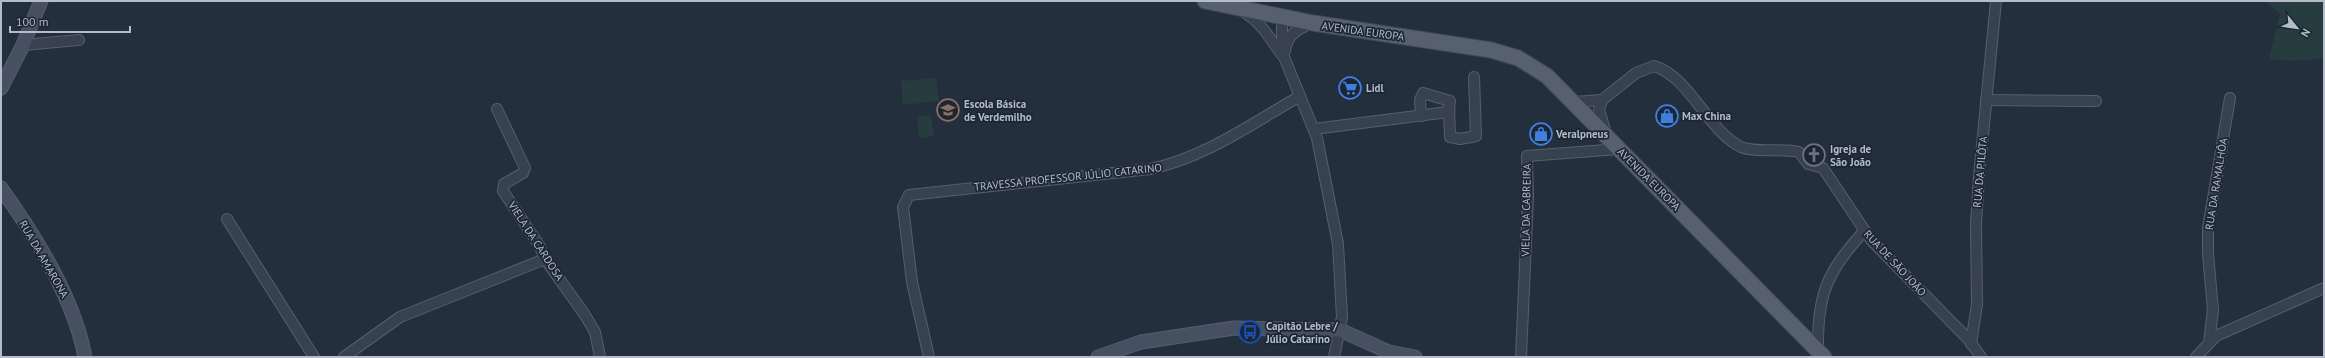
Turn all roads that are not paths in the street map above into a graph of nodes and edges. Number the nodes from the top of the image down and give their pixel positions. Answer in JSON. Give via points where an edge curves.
{"nodes":[{"id":1,"x":41,"y":1,"type":"edge"},
{"id":2,"x":1205,"y":1,"type":"edge"},
{"id":3,"x":1996,"y":1,"type":"edge"},
{"id":4,"x":1236,"y":7,"type":"junction"},
{"id":5,"x":1282,"y":18,"type":"junction"},
{"id":6,"x":1313,"y":23,"type":"junction"},
{"id":7,"x":1271,"y":38,"type":"junction"},
{"id":8,"x":79,"y":40,"type":"dead end"},
{"id":9,"x":23,"y":45,"type":"junction"},
{"id":10,"x":1284,"y":59,"type":"junction"},
{"id":11,"x":1474,"y":77,"type":"dead end"},
{"id":12,"x":1,"y":88,"type":"edge"},
{"id":13,"x":1300,"y":96,"type":"junction"},
{"id":14,"x":2230,"y":98,"type":"dead end"},
{"id":15,"x":1602,"y":100,"type":"junction"},
{"id":16,"x":1986,"y":100,"type":"junction"},
{"id":17,"x":2096,"y":101,"type":"dead end"},
{"id":18,"x":1574,"y":102,"type":"junction"},
{"id":19,"x":497,"y":109,"type":"dead end"},
{"id":20,"x":1448,"y":112,"type":"junction"},
{"id":21,"x":1421,"y":116,"type":"junction"},
{"id":22,"x":1314,"y":129,"type":"junction"},
{"id":23,"x":1607,"y":137,"type":"junction"},
{"id":24,"x":1619,"y":149,"type":"junction"},
{"id":25,"x":1,"y":188,"type":"edge"},
{"id":26,"x":227,"y":219,"type":"dead end"},
{"id":27,"x":1864,"y":230,"type":"junction"},
{"id":28,"x":545,"y":259,"type":"junction"},
{"id":29,"x":2324,"y":288,"type":"edge"},
{"id":30,"x":1340,"y":330,"type":"junction"},
{"id":31,"x":2209,"y":343,"type":"junction"},
{"id":32,"x":1971,"y":344,"type":"junction"},
{"id":33,"x":1821,"y":354,"type":"edge"},
{"id":34,"x":85,"y":357,"type":"edge"},
{"id":35,"x":314,"y":357,"type":"edge"},
{"id":36,"x":344,"y":357,"type":"edge"},
{"id":37,"x":600,"y":357,"type":"edge"},
{"id":38,"x":929,"y":357,"type":"edge"},
{"id":39,"x":1098,"y":357,"type":"edge"},
{"id":40,"x":1334,"y":357,"type":"edge"},
{"id":41,"x":1415,"y":357,"type":"edge"},
{"id":42,"x":1521,"y":357,"type":"edge"},
{"id":43,"x":1981,"y":357,"type":"edge"},
{"id":44,"x":2196,"y":357,"type":"edge"}],
"edges":[{"from":1,"to":9,"type":"main road"},
{"from":2,"to":4,"type":"main road","name":"AVENIDA EUROPA"},
{"from":3,"to":16,"type":"street","name":"RUA DA PILÔTA"},
{"from":4,"to":5,"type":"main road","name":"AVENIDA EUROPA"},
{"from":4,"to":7,"type":"street","via":[[1255,18]]},
{"from":5,"to":6,"type":"main road","name":"AVENIDA EUROPA"},
{"from":5,"to":7,"type":"street"},
{"from":5,"to":10,"type":"street"},
{"from":6,"to":10,"type":"street","via":[[1298,28],[1289,38]]},
{"from":6,"to":18,"type":"main road","name":"AVENIDA EUROPA","via":[[1491,50],[1518,58],[1548,76]]},
{"from":7,"to":10,"type":"street"},
{"from":8,"to":9,"type":"street"},
{"from":9,"to":12,"type":"main road"},
{"from":10,"to":13,"type":"street"},
{"from":11,"to":20,"type":"street","via":[[1476,136],[1460,139],[1450,137],[1451,119]]},
{"from":13,"to":22,"type":"street"},
{"from":13,"to":38,"type":"street","name":"TRAVESSA PROFESSOR JÚLIO CATARINO","via":[[1189,158],[1169,165],[909,195],[903,207],[914,297]]},
{"from":14,"to":31,"type":"street","name":"RUA DA RAMALHÔA","via":[[2208,228],[2213,310]]},
{"from":15,"to":18,"type":"street"},
{"from":15,"to":23,"type":"street","via":[[1601,120]]},
{"from":15,"to":27,"type":"street","name":"RUA DE SÃO JOÃO","via":[[1645,68],[1654,66],[1663,69],[1729,138],[1742,147],[1799,152],[1808,164],[1823,168]]},
{"from":16,"to":17,"type":"street"},
{"from":16,"to":32,"type":"street","name":"RUA DA PILÔTA","via":[[1978,176],[1977,304]]},
{"from":18,"to":23,"type":"main road","name":"AVENIDA EUROPA"},
{"from":19,"to":28,"type":"street","name":"VIELA DA CARDOSA","via":[[524,168],[523,173],[504,184],[503,190],[539,245]]},
{"from":20,"to":21,"type":"street"},
{"from":20,"to":21,"type":"street","via":[[1450,101],[1423,93],[1420,100]]},
{"from":21,"to":22,"type":"street"},
{"from":22,"to":30,"type":"street","via":[[1338,244],[1342,317]]},
{"from":23,"to":24,"type":"main road","name":"AVENIDA EUROPA"},
{"from":24,"to":33,"type":"main road","name":"AVENIDA EUROPA"},
{"from":24,"to":42,"type":"street","name":"VIELA DA CABREIRA","via":[[1527,156],[1528,196]]},
{"from":25,"to":34,"type":"main road","name":"RUA DA AMARONA","via":[[62,287],[79,330]]},
{"from":26,"to":35,"type":"street"},
{"from":27,"to":32,"type":"street","name":"RUA DE SÃO JOÃO"},
{"from":27,"to":33,"type":"street","via":[[1847,249],[1827,280],[1817,325]]},
{"from":28,"to":36,"type":"street","via":[[400,317]]},
{"from":28,"to":37,"type":"street","name":"VIELA DA CARDOSA","via":[[595,332]]},
{"from":29,"to":31,"type":"street","via":[[2248,320],[2216,336]]},
{"from":30,"to":39,"type":"main road","via":[[1234,328],[1141,342]]},
{"from":30,"to":40,"type":"street"},
{"from":30,"to":41,"type":"main road","via":[[1389,352]]},
{"from":31,"to":44,"type":"street"},
{"from":32,"to":43,"type":"street","name":"RUA DE SÃO JOÃO"}]}
